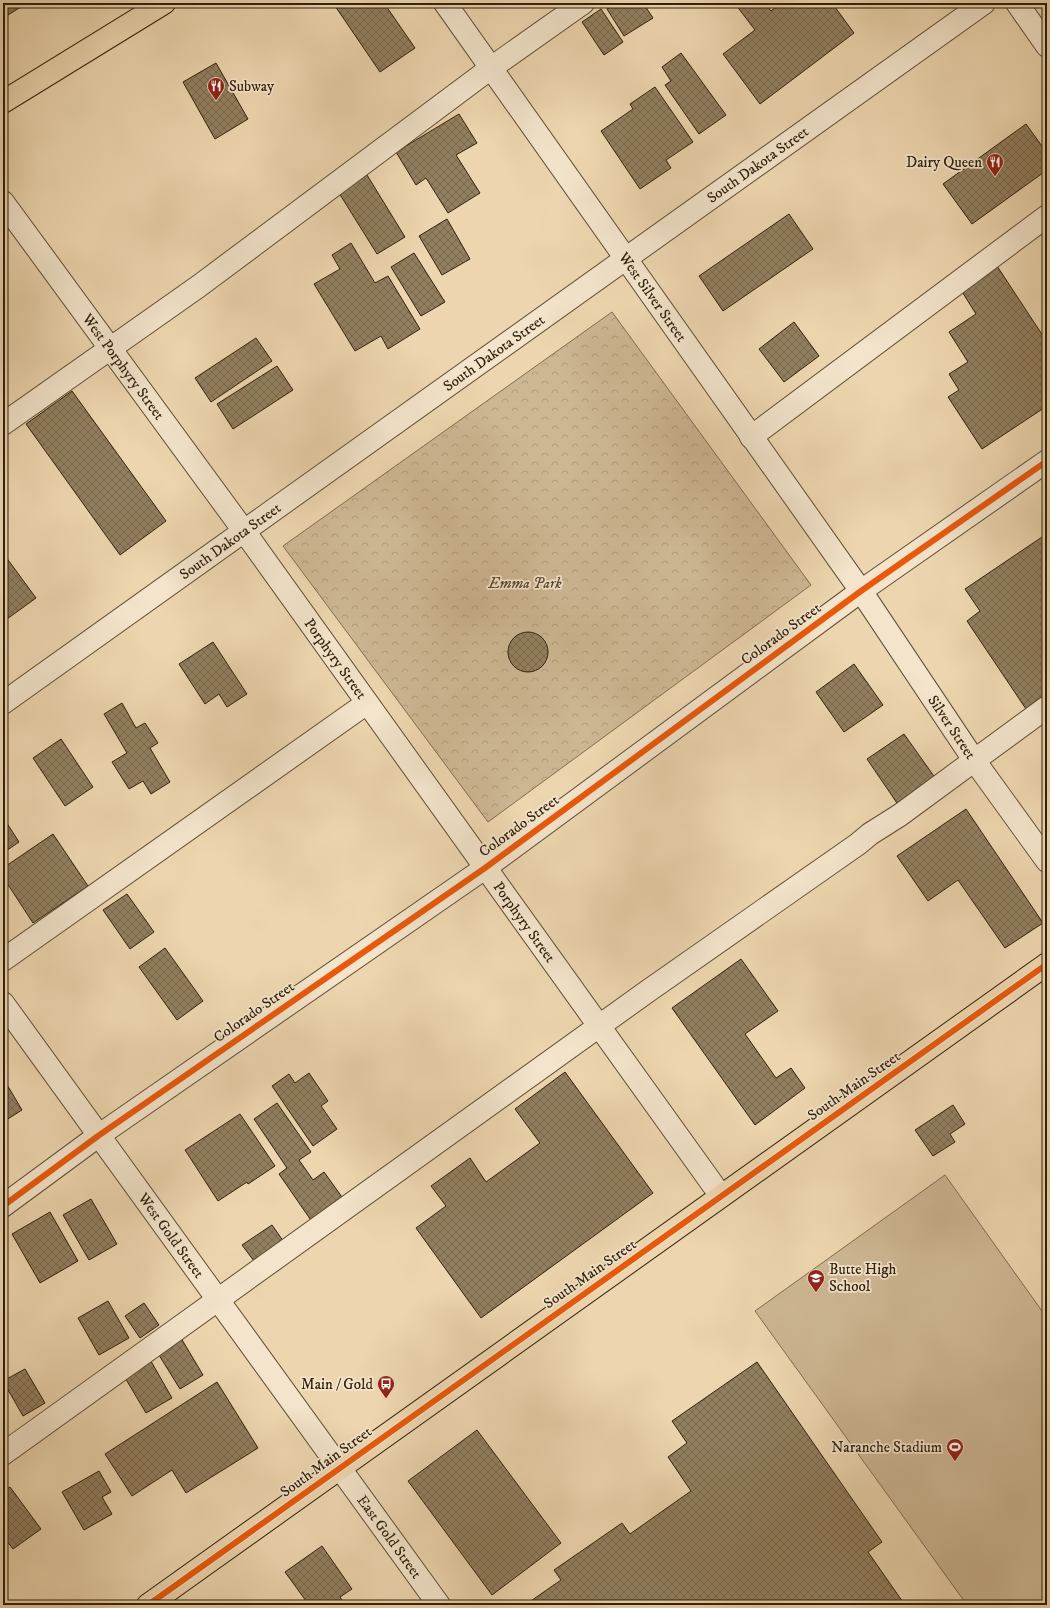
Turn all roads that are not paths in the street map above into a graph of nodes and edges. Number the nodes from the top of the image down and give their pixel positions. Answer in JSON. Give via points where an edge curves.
{"nodes":[{"id":1,"x":164,"y":3,"type":"edge"},
{"id":2,"x":444,"y":3,"type":"edge"},
{"id":3,"x":583,"y":3,"type":"edge"},
{"id":4,"x":984,"y":3,"type":"edge"},
{"id":5,"x":1016,"y":3,"type":"edge"},
{"id":6,"x":1047,"y":46,"type":"edge"},
{"id":7,"x":491,"y":68,"type":"junction"},
{"id":8,"x":3,"y":102,"type":"edge"},
{"id":9,"x":3,"y":202,"type":"edge"},
{"id":10,"x":1047,"y":216,"type":"edge"},
{"id":11,"x":626,"y":259,"type":"junction"},
{"id":12,"x":110,"y":349,"type":"junction"},
{"id":13,"x":3,"y":424,"type":"edge"},
{"id":14,"x":751,"y":437,"type":"junction"},
{"id":15,"x":1047,"y":461,"type":"edge"},
{"id":16,"x":244,"y":531,"type":"junction"},
{"id":17,"x":861,"y":591,"type":"junction"},
{"id":18,"x":3,"y":703,"type":"edge"},
{"id":19,"x":367,"y":703,"type":"junction"},
{"id":20,"x":1047,"y":707,"type":"edge"},
{"id":21,"x":974,"y":760,"type":"junction"},
{"id":22,"x":1047,"y":861,"type":"edge"},
{"id":23,"x":485,"y":868,"type":"junction"},
{"id":24,"x":3,"y":960,"type":"edge"},
{"id":25,"x":1047,"y":964,"type":"edge"},
{"id":26,"x":3,"y":1003,"type":"edge"},
{"id":27,"x":599,"y":1027,"type":"junction"},
{"id":28,"x":98,"y":1136,"type":"junction"},
{"id":29,"x":721,"y":1196,"type":"junction"},
{"id":30,"x":3,"y":1206,"type":"edge"},
{"id":31,"x":218,"y":1300,"type":"junction"},
{"id":32,"x":3,"y":1454,"type":"edge"},
{"id":33,"x":340,"y":1468,"type":"junction"},
{"id":34,"x":148,"y":1605,"type":"edge"},
{"id":35,"x":439,"y":1605,"type":"edge"}],
"edges":[{"from":1,"to":8,"type":"main road"},
{"from":2,"to":7,"type":"street","name":"West Silver Street"},
{"from":3,"to":7,"type":"street"},
{"from":4,"to":11,"type":"street","name":"South Dakota Street"},
{"from":5,"to":6,"type":"street"},
{"from":7,"to":11,"type":"street","name":"West Silver Street"},
{"from":7,"to":12,"type":"street","via":[[199,286]]},
{"from":9,"to":12,"type":"street","name":"West Porphyry Street"},
{"from":10,"to":14,"type":"street"},
{"from":11,"to":14,"type":"street","name":"West Silver Street"},
{"from":11,"to":16,"type":"street","name":"South Dakota Street"},
{"from":12,"to":13,"type":"street"},
{"from":12,"to":16,"type":"street","name":"West Porphyry Street"},
{"from":14,"to":17,"type":"street","name":"West Silver Street"},
{"from":15,"to":17,"type":"street","name":"Colorado Street"},
{"from":16,"to":18,"type":"street","name":"South Dakota Street"},
{"from":16,"to":19,"type":"street","name":"Porphyry Street"},
{"from":17,"to":21,"type":"street","name":"Silver Street"},
{"from":17,"to":23,"type":"street","name":"Colorado Street"},
{"from":19,"to":23,"type":"street","name":"Porphyry Street"},
{"from":19,"to":24,"type":"street"},
{"from":20,"to":21,"type":"street"},
{"from":21,"to":22,"type":"street","name":"Silver Street"},
{"from":21,"to":27,"type":"street"},
{"from":23,"to":27,"type":"street","name":"Porphyry Street"},
{"from":23,"to":28,"type":"street","name":"Colorado Street"},
{"from":25,"to":29,"type":"main road","name":"South Main Street"},
{"from":26,"to":28,"type":"street","name":"West Gold Street"},
{"from":27,"to":29,"type":"street","name":"Porphyry Street"},
{"from":27,"to":31,"type":"street"},
{"from":28,"to":30,"type":"street","name":"Colorado Street"},
{"from":28,"to":31,"type":"street","name":"West Gold Street"},
{"from":29,"to":33,"type":"main road","name":"South Main Street"},
{"from":31,"to":32,"type":"street"},
{"from":31,"to":33,"type":"street","name":"West Gold Street"},
{"from":33,"to":34,"type":"main road","name":"South Main Street"},
{"from":33,"to":35,"type":"street","name":"East Gold Street"}]}
